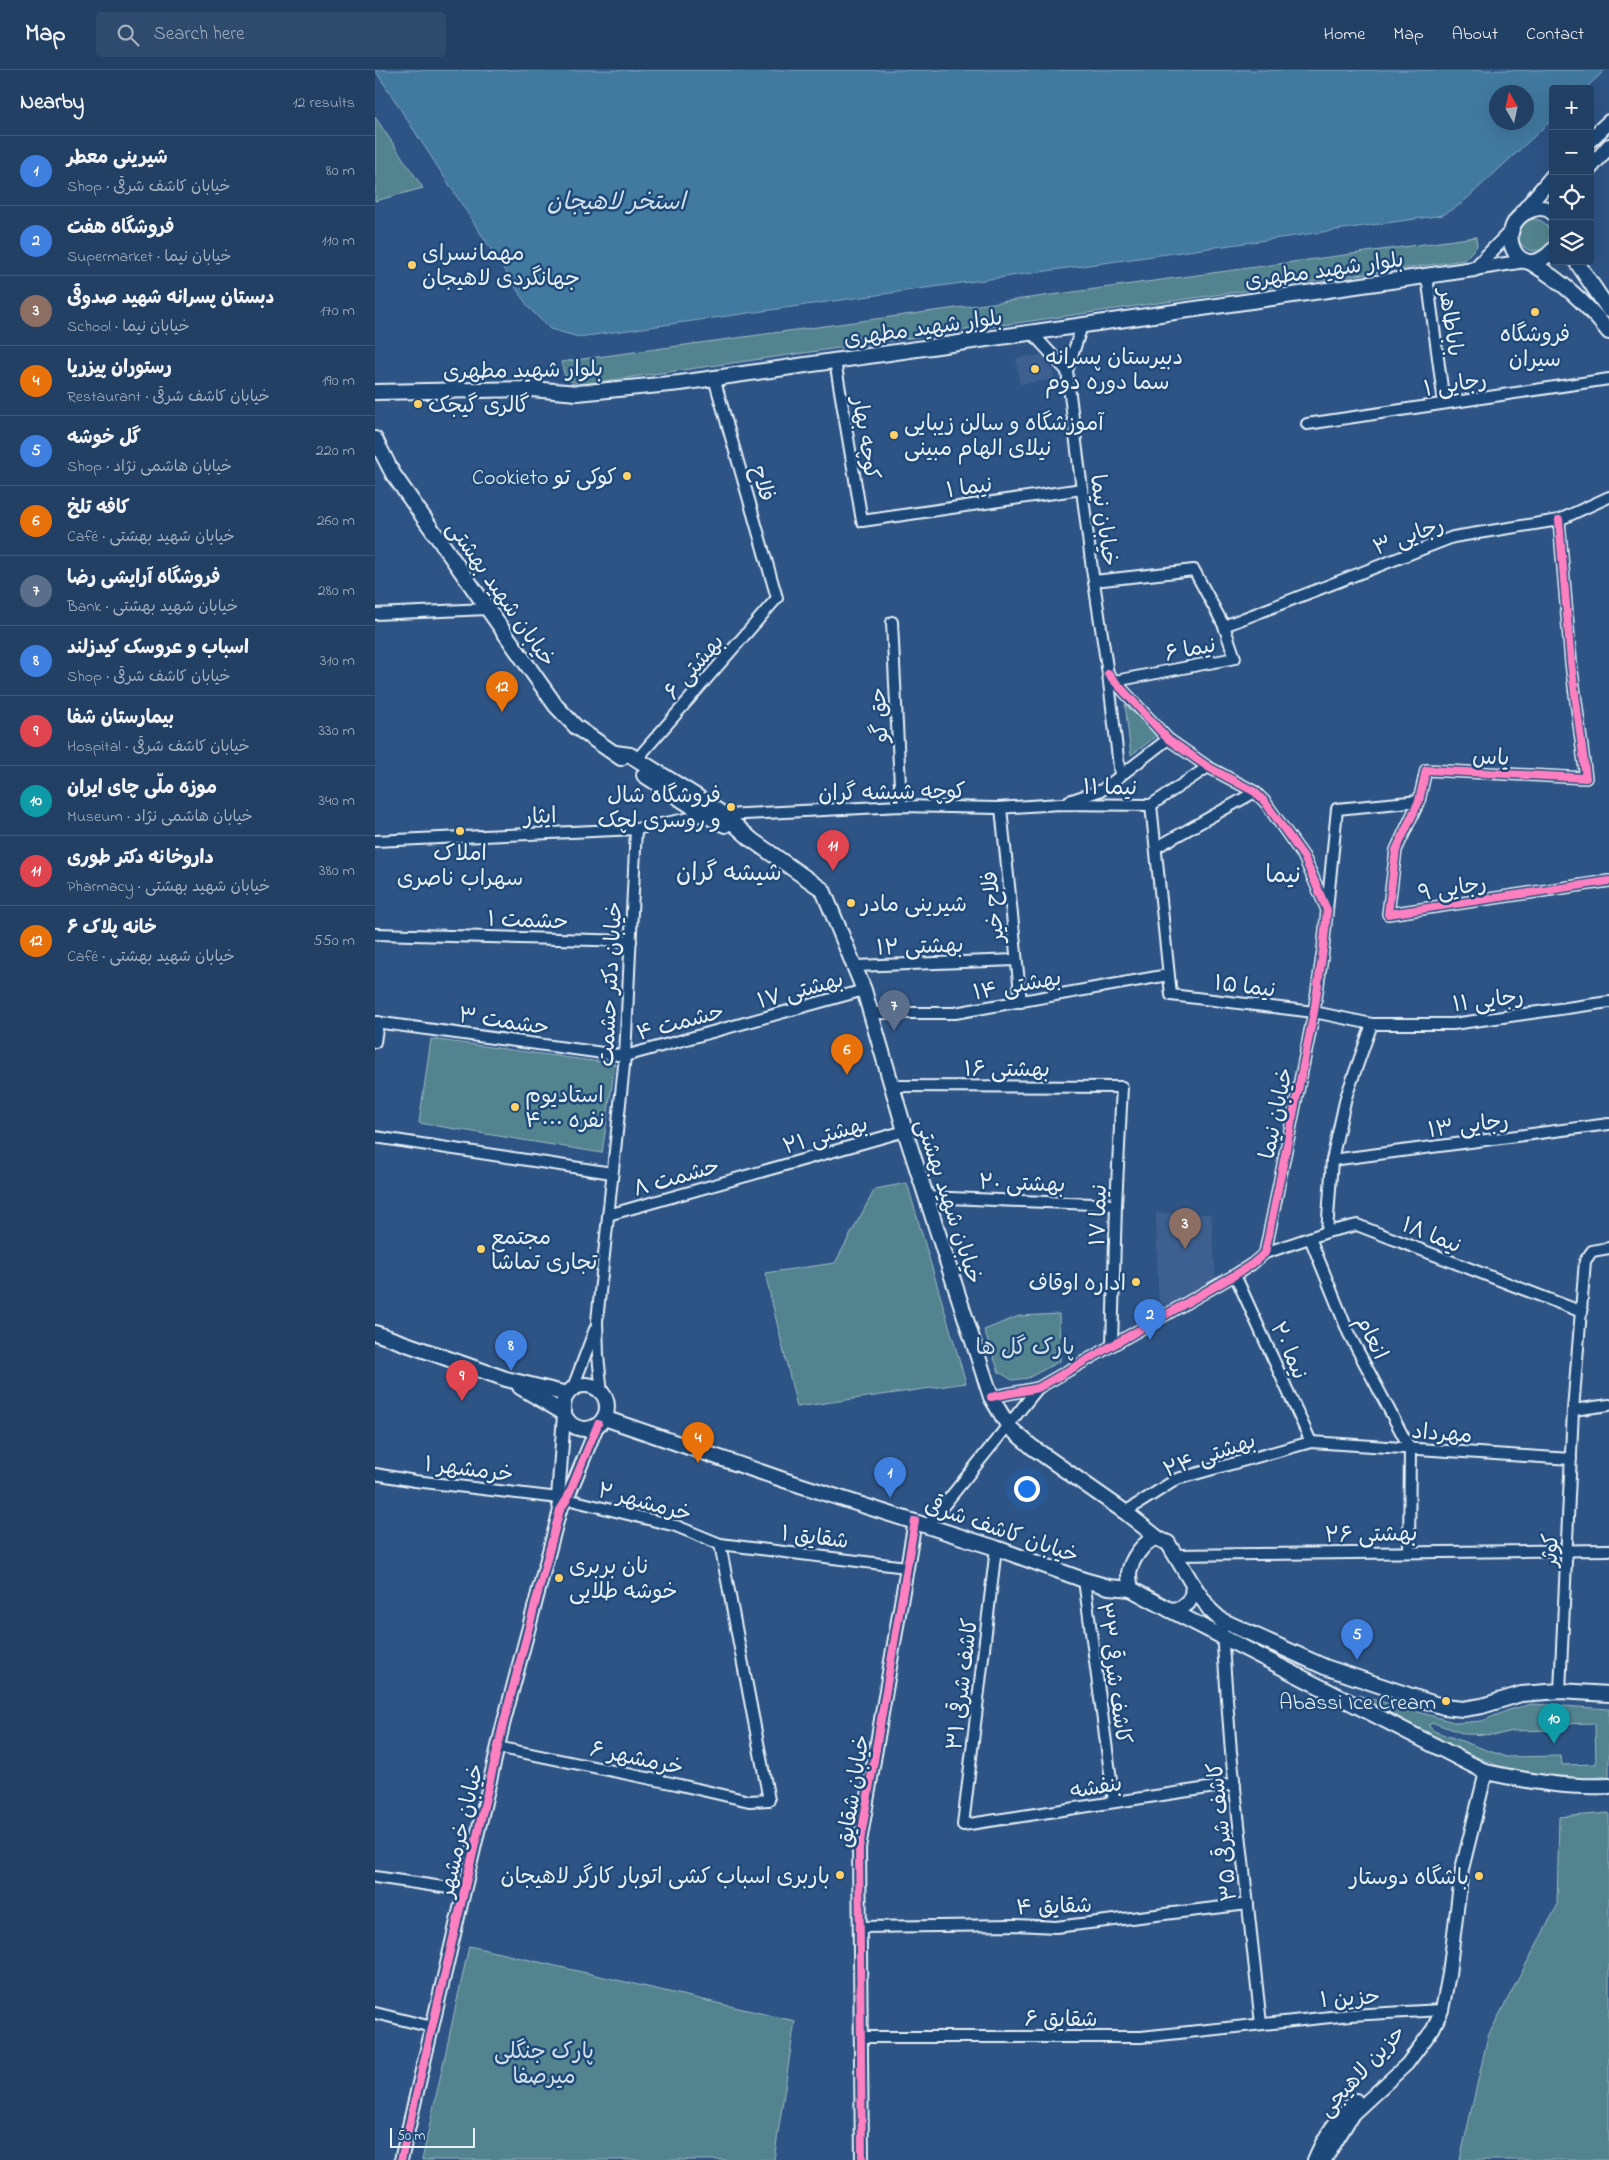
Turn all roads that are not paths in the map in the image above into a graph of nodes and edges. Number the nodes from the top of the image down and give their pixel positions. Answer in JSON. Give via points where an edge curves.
{"nodes":[{"id":1,"x":1609,"y":122,"type":"edge"},
{"id":2,"x":1594,"y":136,"type":"edge"},
{"id":3,"x":1609,"y":146,"type":"edge"},
{"id":4,"x":1594,"y":163,"type":"edge"},
{"id":5,"x":1549,"y":181,"type":"edge"},
{"id":6,"x":1549,"y":209,"type":"edge"},
{"id":7,"x":1518,"y":218,"type":"junction"},
{"id":8,"x":1511,"y":231,"type":"junction"},
{"id":9,"x":1549,"y":254,"type":"edge"},
{"id":10,"x":1527,"y":262,"type":"junction"},
{"id":11,"x":1579,"y":265,"type":"edge"},
{"id":12,"x":1474,"y":269,"type":"junction"},
{"id":13,"x":1427,"y":276,"type":"junction"},
{"id":14,"x":1609,"y":310,"type":"edge"},
{"id":15,"x":1082,"y":326,"type":"junction"},
{"id":16,"x":1609,"y":332,"type":"edge"},
{"id":17,"x":1033,"y":334,"type":"junction"},
{"id":18,"x":835,"y":361,"type":"junction"},
{"id":19,"x":1067,"y":371,"type":"junction"},
{"id":20,"x":715,"y":378,"type":"junction"},
{"id":21,"x":1609,"y":378,"type":"edge"},
{"id":22,"x":375,"y":392,"type":"edge"},
{"id":23,"x":1444,"y":404,"type":"junction"},
{"id":24,"x":1307,"y":424,"type":"dead end"},
{"id":25,"x":375,"y":439,"type":"edge"},
{"id":26,"x":1082,"y":489,"type":"junction"},
{"id":27,"x":1609,"y":497,"type":"edge"},
{"id":28,"x":1559,"y":520,"type":"junction"},
{"id":29,"x":862,"y":521,"type":"joint"},
{"id":30,"x":1094,"y":581,"type":"junction"},
{"id":31,"x":777,"y":598,"type":"joint"},
{"id":32,"x":487,"y":610,"type":"junction"},
{"id":33,"x":375,"y":614,"type":"edge"},
{"id":34,"x":892,"y":622,"type":"dead end"},
{"id":35,"x":1224,"y":626,"type":"junction"},
{"id":36,"x":1112,"y":678,"type":"junction"},
{"id":37,"x":1168,"y":739,"type":"junction"},
{"id":38,"x":615,"y":752,"type":"junction"},
{"id":39,"x":637,"y":759,"type":"junction"},
{"id":40,"x":1207,"y":767,"type":"junction"},
{"id":41,"x":1120,"y":775,"type":"junction"},
{"id":42,"x":1255,"y":792,"type":"junction"},
{"id":43,"x":1419,"y":801,"type":"junction"},
{"id":44,"x":1061,"y":804,"type":"junction"},
{"id":45,"x":1151,"y":805,"type":"junction"},
{"id":46,"x":901,"y":806,"type":"junction"},
{"id":47,"x":1001,"y":808,"type":"junction"},
{"id":48,"x":705,"y":815,"type":"junction"},
{"id":49,"x":724,"y":815,"type":"junction"},
{"id":50,"x":636,"y":829,"type":"junction"},
{"id":51,"x":753,"y":840,"type":"junction"},
{"id":52,"x":375,"y":841,"type":"edge"},
{"id":53,"x":1157,"y":847,"type":"junction"},
{"id":54,"x":1609,"y":881,"type":"edge"},
{"id":55,"x":1327,"y":910,"type":"junction"},
{"id":56,"x":375,"y":934,"type":"edge"},
{"id":57,"x":631,"y":941,"type":"junction"},
{"id":58,"x":1016,"y":960,"type":"junction"},
{"id":59,"x":855,"y":966,"type":"junction"},
{"id":60,"x":1168,"y":974,"type":"junction"},
{"id":61,"x":864,"y":990,"type":"junction"},
{"id":62,"x":1021,"y":1002,"type":"junction"},
{"id":63,"x":1609,"y":1002,"type":"edge"},
{"id":64,"x":1314,"y":1012,"type":"junction"},
{"id":65,"x":871,"y":1013,"type":"junction"},
{"id":66,"x":377,"y":1022,"type":"edge"},
{"id":67,"x":745,"y":1023,"type":"joint"},
{"id":68,"x":1372,"y":1024,"type":"junction"},
{"id":69,"x":375,"y":1042,"type":"edge"},
{"id":70,"x":625,"y":1056,"type":"junction"},
{"id":71,"x":893,"y":1086,"type":"junction"},
{"id":72,"x":1122,"y":1087,"type":"joint"},
{"id":73,"x":1609,"y":1124,"type":"edge"},
{"id":74,"x":905,"y":1131,"type":"junction"},
{"id":75,"x":375,"y":1137,"type":"edge"},
{"id":76,"x":1332,"y":1160,"type":"junction"},
{"id":77,"x":613,"y":1173,"type":"junction"},
{"id":78,"x":755,"y":1173,"type":"joint"},
{"id":79,"x":926,"y":1197,"type":"junction"},
{"id":80,"x":1116,"y":1204,"type":"junction"},
{"id":81,"x":608,"y":1215,"type":"junction"},
{"id":82,"x":1327,"y":1232,"type":"junction"},
{"id":83,"x":1310,"y":1238,"type":"junction"},
{"id":84,"x":1609,"y":1248,"type":"edge"},
{"id":85,"x":1265,"y":1253,"type":"junction"},
{"id":86,"x":1235,"y":1275,"type":"junction"},
{"id":87,"x":1582,"y":1312,"type":"junction"},
{"id":88,"x":597,"y":1321,"type":"junction"},
{"id":89,"x":375,"y":1333,"type":"edge"},
{"id":90,"x":1112,"y":1345,"type":"junction"},
{"id":91,"x":506,"y":1379,"type":"junction"},
{"id":92,"x":1039,"y":1388,"type":"junction"},
{"id":93,"x":570,"y":1392,"type":"junction"},
{"id":94,"x":603,"y":1394,"type":"junction"},
{"id":95,"x":991,"y":1397,"type":"junction"},
{"id":96,"x":1609,"y":1406,"type":"edge"},
{"id":97,"x":1573,"y":1410,"type":"junction"},
{"id":98,"x":564,"y":1414,"type":"junction"},
{"id":99,"x":601,"y":1421,"type":"junction"},
{"id":100,"x":1009,"y":1426,"type":"junction"},
{"id":101,"x":1311,"y":1442,"type":"junction"},
{"id":102,"x":1410,"y":1449,"type":"junction"},
{"id":103,"x":1571,"y":1459,"type":"junction"},
{"id":104,"x":375,"y":1474,"type":"edge"},
{"id":105,"x":562,"y":1503,"type":"junction"},
{"id":106,"x":1125,"y":1512,"type":"junction"},
{"id":107,"x":921,"y":1523,"type":"junction"},
{"id":108,"x":1159,"y":1539,"type":"junction"},
{"id":109,"x":720,"y":1544,"type":"junction"},
{"id":110,"x":996,"y":1548,"type":"junction"},
{"id":111,"x":1568,"y":1549,"type":"junction"},
{"id":112,"x":1609,"y":1550,"type":"edge"},
{"id":113,"x":1409,"y":1552,"type":"junction"},
{"id":114,"x":1175,"y":1555,"type":"junction"},
{"id":115,"x":906,"y":1567,"type":"junction"},
{"id":116,"x":1084,"y":1580,"type":"junction"},
{"id":117,"x":1193,"y":1585,"type":"junction"},
{"id":118,"x":1131,"y":1589,"type":"junction"},
{"id":119,"x":1170,"y":1610,"type":"junction"},
{"id":120,"x":1221,"y":1620,"type":"junction"},
{"id":121,"x":1222,"y":1636,"type":"junction"},
{"id":122,"x":1561,"y":1691,"type":"junction"},
{"id":123,"x":1609,"y":1694,"type":"edge"},
{"id":124,"x":497,"y":1746,"type":"junction"},
{"id":125,"x":1486,"y":1772,"type":"junction"},
{"id":126,"x":1235,"y":1784,"type":"junction"},
{"id":127,"x":1609,"y":1786,"type":"edge"},
{"id":128,"x":1114,"y":1802,"type":"junction"},
{"id":129,"x":963,"y":1825,"type":"joint"},
{"id":130,"x":375,"y":1877,"type":"edge"},
{"id":131,"x":463,"y":1890,"type":"junction"},
{"id":132,"x":1248,"y":1904,"type":"junction"},
{"id":133,"x":860,"y":1927,"type":"junction"},
{"id":134,"x":1441,"y":2010,"type":"junction"},
{"id":135,"x":375,"y":2013,"type":"edge"},
{"id":136,"x":1261,"y":2024,"type":"junction"},
{"id":137,"x":432,"y":2026,"type":"junction"},
{"id":138,"x":861,"y":2037,"type":"junction"},
{"id":139,"x":401,"y":2160,"type":"edge"},
{"id":140,"x":861,"y":2160,"type":"edge"},
{"id":141,"x":1314,"y":2160,"type":"edge"},
{"id":142,"x":1325,"y":2160,"type":"edge"}],
"edges":[{"from":1,"to":2,"type":"main road"},
{"from":3,"to":4,"type":"main road"},
{"from":5,"to":7,"type":"main road"},
{"from":6,"to":7,"type":"main road","via":[[1540,208]]},
{"from":7,"to":8,"type":"main road"},
{"from":8,"to":10,"type":"main road","via":[[1515,254]]},
{"from":8,"to":12,"type":"street"},
{"from":9,"to":10,"type":"main road"},
{"from":10,"to":12,"type":"street"},
{"from":10,"to":16,"type":"main road","via":[[1559,280],[1587,305]]},
{"from":11,"to":14,"type":"main road"},
{"from":12,"to":13,"type":"main road","name":"بلوار شهید مطهری"},
{"from":13,"to":15,"type":"main road","name":"بلوار شهید مطهری"},
{"from":13,"to":23,"type":"street","name":"باباطاهر"},
{"from":15,"to":17,"type":"main road","name":"بلوار شهید مطهری"},
{"from":15,"to":19,"type":"street","name":"خیابان نیما"},
{"from":17,"to":18,"type":"main road","name":"بلوار شهید مطهری"},
{"from":17,"to":19,"type":"street"},
{"from":18,"to":20,"type":"main road","name":"بلوار شهید مطهری"},
{"from":18,"to":29,"type":"street","name":"کوچه بهار"},
{"from":19,"to":26,"type":"street","name":"خیابان نیما"},
{"from":20,"to":22,"type":"main road","name":"بلوار شهید مطهری","via":[[577,392],[531,389]]},
{"from":20,"to":31,"type":"street","name":"فلاح"},
{"from":21,"to":23,"type":"street","name":"رجایی ۱"},
{"from":23,"to":24,"type":"street","name":"رجایی ۱"},
{"from":25,"to":32,"type":"main road","name":"خیابان شهید بهشتی","via":[[393,474]]},
{"from":26,"to":29,"type":"street","name":"نیما ۱"},
{"from":26,"to":30,"type":"street","name":"خیابان نیما"},
{"from":27,"to":28,"type":"street","name":"رجایی ۳"},
{"from":28,"to":35,"type":"street","name":"رجایی ۳","via":[[1453,537]]},
{"from":28,"to":43,"type":"street","name":"یاس","via":[[1585,778],[1426,770]]},
{"from":30,"to":35,"type":"street","name":"نیما ۶","via":[[1194,570]]},
{"from":30,"to":36,"type":"street","name":"خیابان نیما"},
{"from":31,"to":39,"type":"street","name":"بهشتی ۶"},
{"from":32,"to":33,"type":"street"},
{"from":32,"to":38,"type":"main road","name":"خیابان شهید بهشتی","via":[[555,706],[577,727]]},
{"from":34,"to":46,"type":"street","name":"حق گو"},
{"from":35,"to":36,"type":"street","name":"نیما ۶","via":[[1235,658]]},
{"from":36,"to":37,"type":"street","name":"خیابان نیما"},
{"from":36,"to":41,"type":"street","name":"خیابان نیما"},
{"from":37,"to":40,"type":"street","name":"خیابان نیما"},
{"from":37,"to":41,"type":"street"},
{"from":38,"to":39,"type":"main road","name":"خیابان شهید بهشتی"},
{"from":38,"to":48,"type":"main road","name":"خیابان شهید بهشتی","via":[[626,763]]},
{"from":39,"to":49,"type":"main road","name":"خیابان شهید بهشتی"},
{"from":40,"to":42,"type":"street","name":"خیابان نیما"},
{"from":40,"to":45,"type":"street","name":"نیما ۱۱"},
{"from":41,"to":44,"type":"street","via":[[1102,790]]},
{"from":42,"to":53,"type":"street"},
{"from":42,"to":55,"type":"street","name":"خیابان نیما","via":[[1273,812],[1304,858]]},
{"from":43,"to":54,"type":"street","name":"رجایی ۹","via":[[1396,850],[1388,914]]},
{"from":43,"to":55,"type":"street","via":[[1337,809]]},
{"from":44,"to":45,"type":"street","name":"نیما ۱۱"},
{"from":44,"to":47,"type":"street","name":"کوچه شیشه گران"},
{"from":45,"to":53,"type":"street"},
{"from":46,"to":47,"type":"street","name":"کوچه شیشه گران"},
{"from":46,"to":49,"type":"street","name":"کوچه شیشه گران"},
{"from":47,"to":58,"type":"street","name":"فلاح خیر"},
{"from":48,"to":50,"type":"street","name":"ایثار"},
{"from":48,"to":51,"type":"main road","name":"خیابان شهید بهشتی"},
{"from":49,"to":51,"type":"main road","name":"خیابان شهید بهشتی"},
{"from":50,"to":52,"type":"street","name":"ایثار"},
{"from":50,"to":57,"type":"street","name":"خیابان دکتر حشمت"},
{"from":51,"to":59,"type":"main road","name":"خیابان شهید بهشتی","via":[[823,890]]},
{"from":53,"to":60,"type":"street"},
{"from":55,"to":64,"type":"street","name":"خیابان نیما"},
{"from":56,"to":57,"type":"street","name":"حشمت ۱"},
{"from":57,"to":70,"type":"street","name":"خیابان دکتر حشمت"},
{"from":58,"to":59,"type":"street","name":"بهشتی ۱۲"},
{"from":58,"to":62,"type":"street","name":"فلاح خیر"},
{"from":59,"to":61,"type":"main road","name":"خیابان شهید بهشتی"},
{"from":60,"to":62,"type":"street","name":"بهشتی ۱۴"},
{"from":60,"to":64,"type":"street","name":"نیما ۱۵","via":[[1171,995]]},
{"from":61,"to":65,"type":"main road","name":"خیابان شهید بهشتی"},
{"from":61,"to":67,"type":"street","name":"بهشتی ۱۷"},
{"from":62,"to":65,"type":"street","name":"بهشتی ۱۴","via":[[955,1013]]},
{"from":63,"to":68,"type":"street","name":"رجایی ۱۱","via":[[1453,1024]]},
{"from":64,"to":68,"type":"street","name":"نیما ۱۵"},
{"from":64,"to":85,"type":"street","name":"خیابان نیما"},
{"from":65,"to":71,"type":"main road","name":"خیابان شهید بهشتی"},
{"from":66,"to":69,"type":"street"},
{"from":66,"to":70,"type":"street","name":"حشمت ۳"},
{"from":67,"to":70,"type":"street","name":"حشمت ۴"},
{"from":68,"to":76,"type":"street","via":[[1346,1097]]},
{"from":70,"to":77,"type":"street","name":"خیابان دکتر حشمت"},
{"from":71,"to":72,"type":"street","name":"بهشتی ۱۶"},
{"from":71,"to":74,"type":"main road","name":"خیابان شهید بهشتی"},
{"from":72,"to":80,"type":"street","name":"نیما ۱۷"},
{"from":73,"to":76,"type":"street","name":"رجایی ۱۳"},
{"from":74,"to":78,"type":"street","name":"بهشتی ۲۱"},
{"from":74,"to":79,"type":"main road","name":"خیابان شهید بهشتی"},
{"from":75,"to":77,"type":"street"},
{"from":76,"to":82,"type":"street"},
{"from":77,"to":81,"type":"street","name":"خیابان دکتر حشمت"},
{"from":78,"to":81,"type":"street","name":"حشمت ۸"},
{"from":79,"to":80,"type":"street","name":"بهشتی ۲۰"},
{"from":79,"to":95,"type":"main road","name":"خیابان شهید بهشتی"},
{"from":80,"to":90,"type":"street","name":"نیما ۱۷"},
{"from":81,"to":88,"type":"street","name":"خیابان دکتر حشمت"},
{"from":82,"to":83,"type":"street","name":"نیما ۱۸"},
{"from":82,"to":87,"type":"street","name":"نیما ۱۸","via":[[1357,1225]]},
{"from":83,"to":85,"type":"street","name":"نیما ۱۸"},
{"from":83,"to":102,"type":"street","name":"انعام","via":[[1349,1334]]},
{"from":84,"to":87,"type":"street","name":"کوثر","via":[[1592,1251],[1585,1262]]},
{"from":85,"to":86,"type":"street"},
{"from":86,"to":90,"type":"street"},
{"from":86,"to":101,"type":"street","name":"نیما ۲۰"},
{"from":87,"to":97,"type":"street","name":"کوثر"},
{"from":88,"to":93,"type":"street"},
{"from":88,"to":94,"type":"street"},
{"from":89,"to":91,"type":"main road"},
{"from":90,"to":92,"type":"street"},
{"from":91,"to":93,"type":"main road"},
{"from":91,"to":98,"type":"main road"},
{"from":92,"to":95,"type":"street"},
{"from":92,"to":100,"type":"street"},
{"from":93,"to":94,"type":"main road","via":[[578,1386],[592,1386]]},
{"from":93,"to":98,"type":"main road","via":[[564,1400]]},
{"from":94,"to":99,"type":"main road","via":[[606,1402]]},
{"from":95,"to":100,"type":"main road","name":"خیابان شهید بهشتی"},
{"from":96,"to":97,"type":"street"},
{"from":97,"to":103,"type":"street","name":"کوثر"},
{"from":98,"to":99,"type":"main road","via":[[573,1426],[579,1428],[586,1429]]},
{"from":98,"to":105,"type":"street"},
{"from":99,"to":105,"type":"street"},
{"from":99,"to":107,"type":"main road","name":"خیابان کاشف شرقی"},
{"from":100,"to":106,"type":"main road","name":"خیابان شهید بهشتی","via":[[1032,1447]]},
{"from":100,"to":107,"type":"street"},
{"from":101,"to":102,"type":"street","name":"مهرداد"},
{"from":101,"to":106,"type":"street","name":"بهشتی ۲۴","via":[[1177,1479]]},
{"from":102,"to":103,"type":"street","name":"مهرداد"},
{"from":102,"to":113,"type":"street"},
{"from":103,"to":111,"type":"street","name":"کوثر"},
{"from":104,"to":105,"type":"street","name":"خرمشهر ۱"},
{"from":105,"to":109,"type":"street","name":"خرمشهر ۲","via":[[676,1526]]},
{"from":105,"to":124,"type":"street","name":"خیابان خرمشهر"},
{"from":106,"to":108,"type":"main road","name":"خیابان شهید بهشتی"},
{"from":107,"to":110,"type":"main road","name":"خیابان کاشف شرقی"},
{"from":107,"to":115,"type":"street","name":"خیابان شقایق"},
{"from":108,"to":114,"type":"main road","via":[[1168,1544]]},
{"from":108,"to":118,"type":"main road","via":[[1149,1540],[1138,1553],[1129,1571]]},
{"from":109,"to":115,"type":"street","name":"شقایق ۱"},
{"from":109,"to":124,"type":"street","name":"خرمشهر ۶","via":[[769,1800],[749,1801]]},
{"from":110,"to":116,"type":"main road","name":"خیابان کاشف شرقی"},
{"from":110,"to":129,"type":"street","name":"کاشف شرقی ۳۱"},
{"from":111,"to":112,"type":"street","name":"بهشتی ۲۶"},
{"from":111,"to":113,"type":"street","name":"بهشتی ۲۶"},
{"from":111,"to":122,"type":"street","name":"کوثر"},
{"from":113,"to":114,"type":"street","name":"بهشتی ۲۶"},
{"from":114,"to":117,"type":"main road"},
{"from":115,"to":133,"type":"street","name":"خیابان شقایق","via":[[859,1848]]},
{"from":116,"to":118,"type":"main road","name":"خیابان کاشف شرقی"},
{"from":116,"to":128,"type":"street","name":"کاشف شرقی ۳۳"},
{"from":117,"to":119,"type":"main road","via":[[1188,1603],[1180,1609]]},
{"from":117,"to":120,"type":"main road"},
{"from":118,"to":119,"type":"main road"},
{"from":119,"to":121,"type":"main road"},
{"from":120,"to":121,"type":"street","name":"کاشف شرقی ۳۵"},
{"from":120,"to":122,"type":"main road","via":[[1325,1667],[1444,1707],[1463,1709],[1521,1694]]},
{"from":121,"to":125,"type":"main road"},
{"from":121,"to":126,"type":"street","name":"کاشف شرقی ۳۵"},
{"from":122,"to":123,"type":"main road"},
{"from":124,"to":131,"type":"street","name":"خیابان خرمشهر"},
{"from":125,"to":127,"type":"main road","via":[[1538,1784]]},
{"from":125,"to":134,"type":"street","name":"حزین لاهیجی","via":[[1462,1869],[1449,1974]]},
{"from":126,"to":128,"type":"street","name":"بنفشه"},
{"from":126,"to":132,"type":"street","name":"کاشف شرقی ۳۵"},
{"from":128,"to":129,"type":"street","name":"بنفشه"},
{"from":130,"to":131,"type":"street"},
{"from":131,"to":137,"type":"street","name":"خیابان خرمشهر"},
{"from":132,"to":133,"type":"street","name":"شقایق ۴","via":[[1056,1927]]},
{"from":132,"to":136,"type":"street","name":"کاشف شرقی ۳۵"},
{"from":133,"to":138,"type":"street","name":"خیابان شقایق"},
{"from":134,"to":136,"type":"street","name":"حزین ۱"},
{"from":134,"to":141,"type":"street","name":"حزین لاهیجی","via":[[1407,2054],[1346,2109]]},
{"from":134,"to":142,"type":"street","name":"حزین لاهیجی","via":[[1433,2030],[1407,2064],[1353,2114]]},
{"from":135,"to":137,"type":"street"},
{"from":136,"to":138,"type":"street","name":"شقایق ۶","via":[[1141,2037]]},
{"from":137,"to":139,"type":"street","name":"خیابان خرمشهر"},
{"from":138,"to":140,"type":"street","name":"خیابان شقایق"}]}
